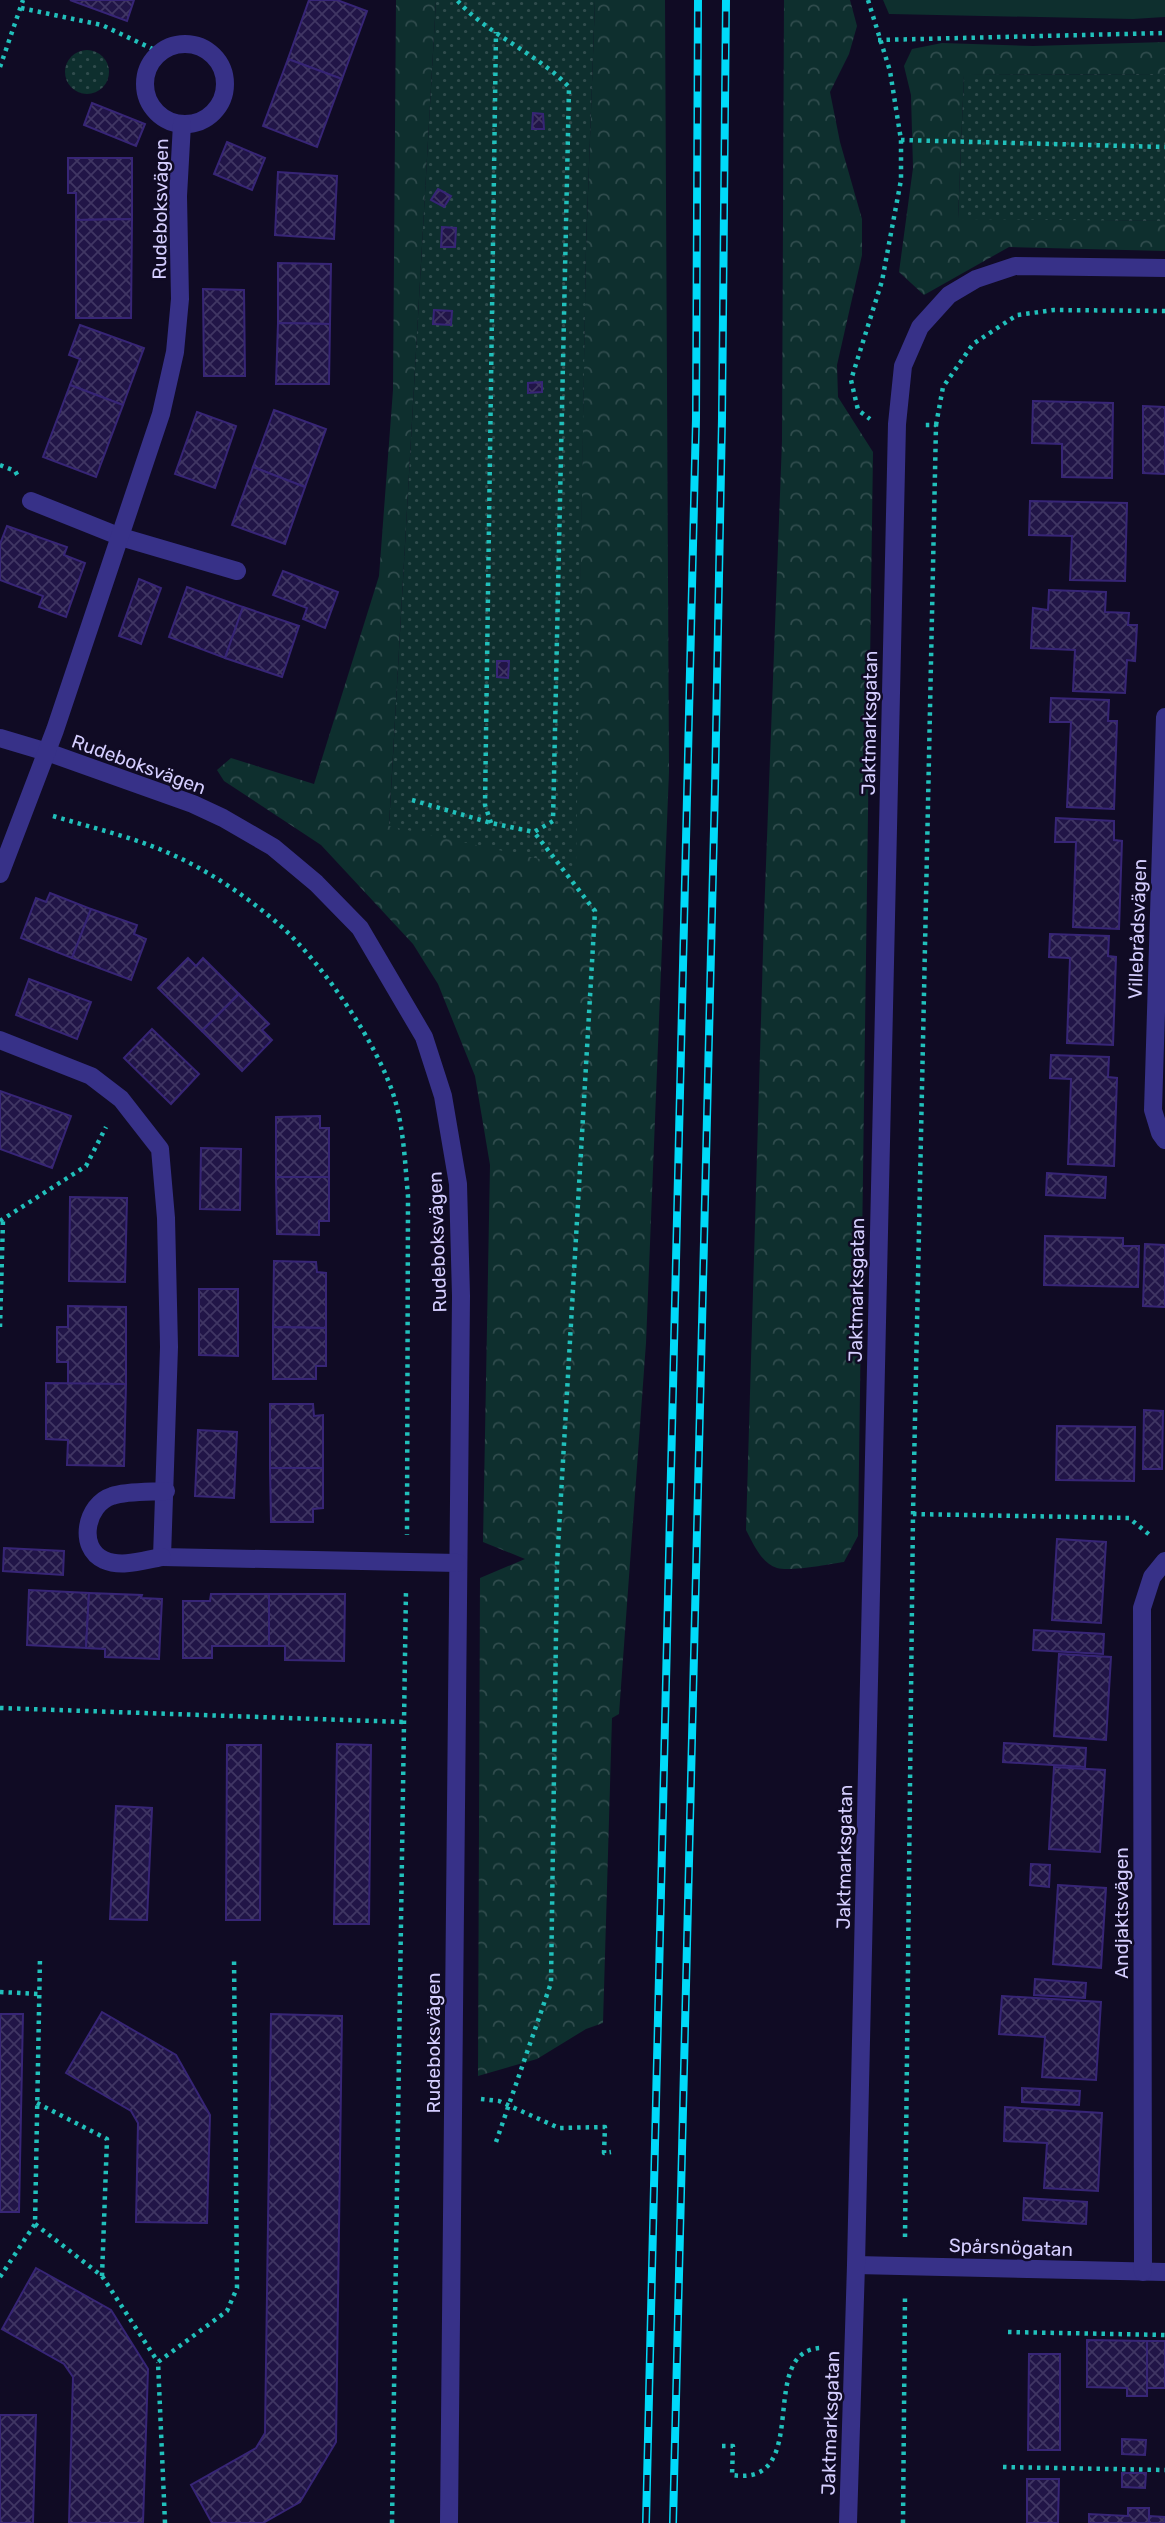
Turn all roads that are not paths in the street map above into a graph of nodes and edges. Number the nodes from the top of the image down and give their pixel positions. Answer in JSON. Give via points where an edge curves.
{"nodes":[{"id":1,"x":182,"y":124,"type":"junction"},
{"id":2,"x":1165,"y":268,"type":"edge"},
{"id":3,"x":31,"y":501,"type":"dead end"},
{"id":4,"x":121,"y":537,"type":"junction"},
{"id":5,"x":237,"y":571,"type":"dead end"},
{"id":6,"x":1165,"y":717,"type":"edge"},
{"id":7,"x":0,"y":738,"type":"edge"},
{"id":8,"x":47,"y":752,"type":"junction"},
{"id":9,"x":0,"y":874,"type":"edge"},
{"id":10,"x":0,"y":1040,"type":"edge"},
{"id":11,"x":1165,"y":1140,"type":"edge"},
{"id":12,"x":166,"y":1491,"type":"junction"},
{"id":13,"x":162,"y":1557,"type":"junction"},
{"id":14,"x":1165,"y":1561,"type":"edge"},
{"id":15,"x":458,"y":1563,"type":"junction"},
{"id":16,"x":856,"y":2264,"type":"junction"},
{"id":17,"x":1143,"y":2272,"type":"junction"},
{"id":18,"x":1165,"y":2272,"type":"edge"},
{"id":19,"x":449,"y":2523,"type":"edge"},
{"id":20,"x":848,"y":2523,"type":"edge"}],
"edges":[{"from":1,"to":1,"type":"street","name":"Rudeboksvägen","via":[[207,117],[223,97],[225,84],[223,71],[208,50],[183,43],[159,52],[150,62],[144,89],[157,113]]},
{"from":1,"to":4,"type":"street","name":"Rudeboksvägen","via":[[175,352],[161,414]]},
{"from":2,"to":16,"type":"street","name":"Jaktmarksgatan","via":[[1015,266],[976,279],[949,295],[920,327],[903,366],[897,424]]},
{"from":3,"to":4,"type":"street"},
{"from":4,"to":5,"type":"street"},
{"from":4,"to":8,"type":"street","name":"Rudeboksvägen"},
{"from":6,"to":11,"type":"street","name":"Villebrådsvägen","via":[[1153,1110]]},
{"from":7,"to":8,"type":"street","name":"Rudeboksvägen"},
{"from":8,"to":9,"type":"street","name":"Rudeboksvägen"},
{"from":8,"to":15,"type":"street","name":"Rudeboksvägen","via":[[193,804],[273,847],[360,928],[424,1037],[443,1096],[458,1184]]},
{"from":10,"to":12,"type":"street","via":[[91,1076],[121,1099],[160,1149],[169,1334]]},
{"from":12,"to":13,"type":"street"},
{"from":12,"to":13,"type":"street","via":[[112,1496],[95,1511],[86,1538],[103,1560],[122,1564]]},
{"from":13,"to":15,"type":"street"},
{"from":14,"to":17,"type":"street","name":"Andjaktsvägen","via":[[1152,1577],[1142,1608]]},
{"from":15,"to":19,"type":"street","name":"Rudeboksvägen"},
{"from":16,"to":17,"type":"street","name":"Spårsnögatan"},
{"from":16,"to":20,"type":"street","name":"Jaktmarksgatan"},
{"from":17,"to":18,"type":"street","name":"Spårsnögatan"}]}
